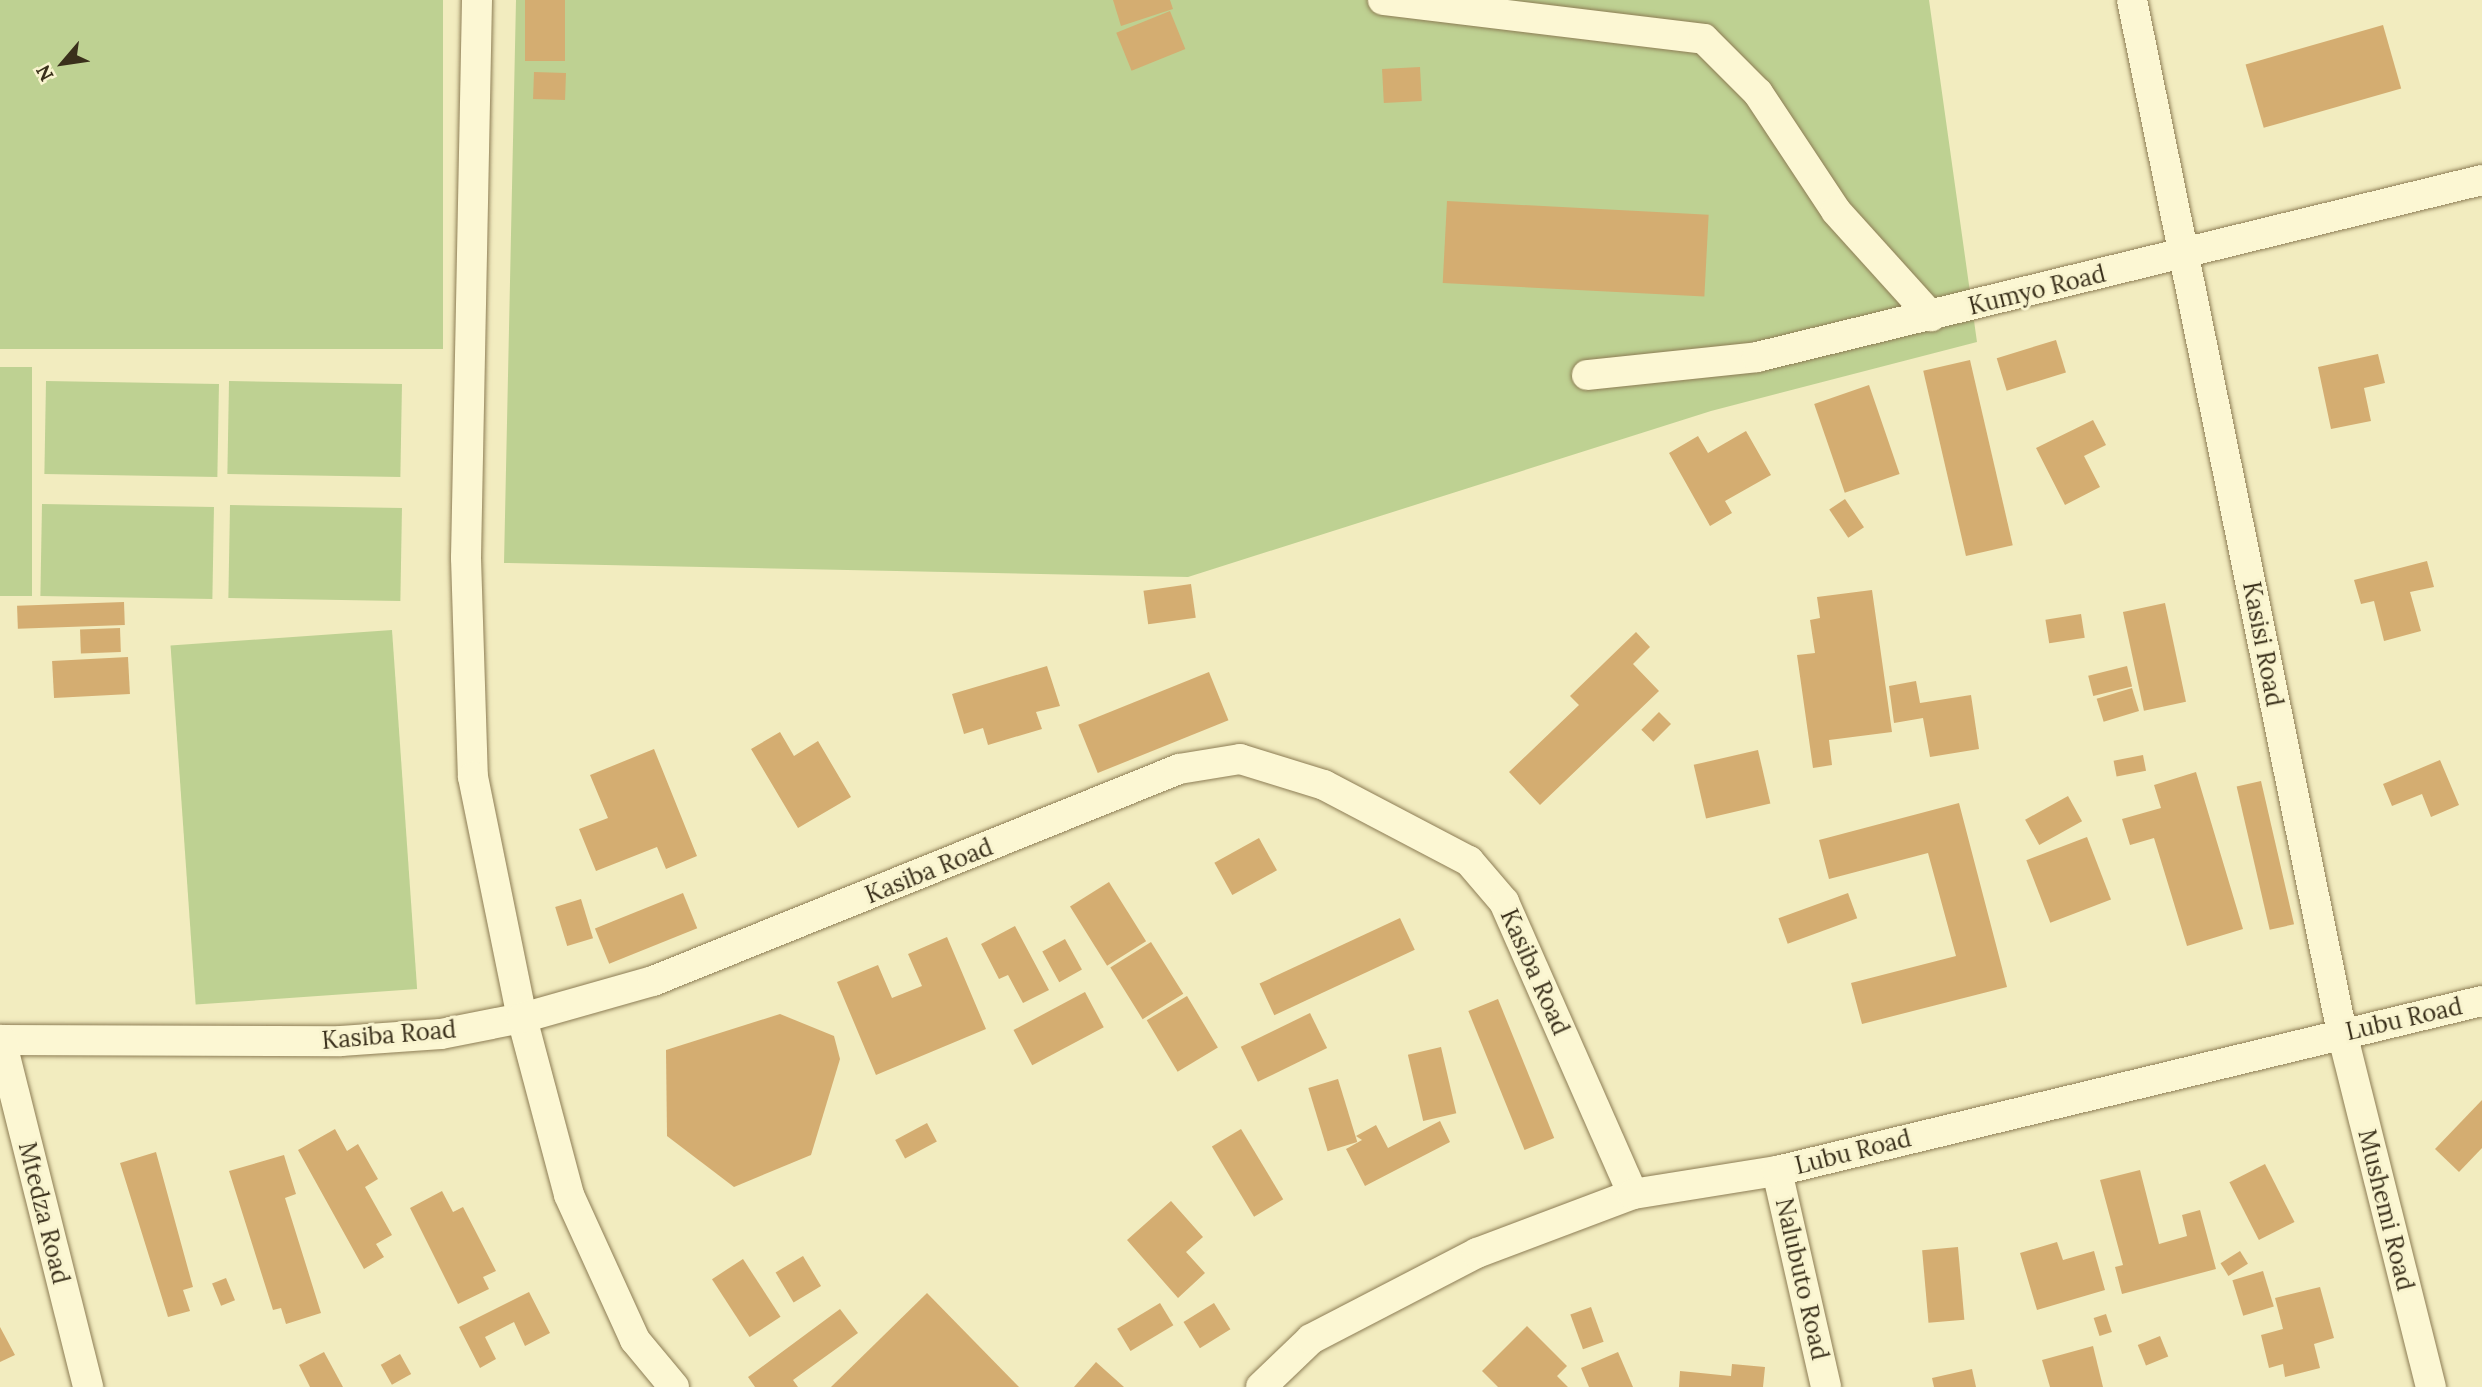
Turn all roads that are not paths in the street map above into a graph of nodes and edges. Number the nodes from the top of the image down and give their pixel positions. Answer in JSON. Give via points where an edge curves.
{"nodes":[{"id":1,"x":478,"y":0,"type":"edge"},
{"id":2,"x":1383,"y":0,"type":"edge"},
{"id":3,"x":2132,"y":0,"type":"edge"},
{"id":4,"x":2482,"y":180,"type":"edge"},
{"id":5,"x":2184,"y":254,"type":"junction"},
{"id":6,"x":1931,"y":316,"type":"junction"},
{"id":7,"x":1587,"y":375,"type":"dead end"},
{"id":8,"x":2482,"y":1002,"type":"edge"},
{"id":9,"x":522,"y":1018,"type":"junction"},
{"id":10,"x":2342,"y":1033,"type":"junction"},
{"id":11,"x":0,"y":1040,"type":"edge"},
{"id":12,"x":1777,"y":1171,"type":"junction"},
{"id":13,"x":1633,"y":1194,"type":"junction"},
{"id":14,"x":88,"y":1387,"type":"edge"},
{"id":15,"x":674,"y":1387,"type":"edge"},
{"id":16,"x":1261,"y":1387,"type":"edge"},
{"id":17,"x":1826,"y":1387,"type":"edge"},
{"id":18,"x":2431,"y":1387,"type":"edge"}],
"edges":[{"from":1,"to":9,"type":"street","via":[[466,558],[473,777]]},
{"from":2,"to":6,"type":"street","via":[[1704,38],[1758,93],[1836,211]]},
{"from":3,"to":5,"type":"street","name":"Kasisi Road"},
{"from":4,"to":5,"type":"street","name":"Kumyo Road"},
{"from":5,"to":6,"type":"street","name":"Kumyo Road"},
{"from":5,"to":10,"type":"street","name":"Kasisi Road"},
{"from":6,"to":7,"type":"street","name":"Kumyo Road","via":[[1757,358]]},
{"from":8,"to":10,"type":"street","name":"Lubu Road"},
{"from":9,"to":11,"type":"street","name":"Kasiba Road","via":[[441,1034],[341,1041]]},
{"from":9,"to":13,"type":"street","name":"Kasiba Road","via":[[653,981],[1179,769],[1240,759],[1324,785],[1469,861],[1504,902]]},
{"from":9,"to":15,"type":"street","via":[[569,1195],[635,1340]]},
{"from":10,"to":12,"type":"street","name":"Lubu Road"},
{"from":10,"to":18,"type":"street","name":"Mushemi Road"},
{"from":11,"to":14,"type":"street","name":"Mtedza Road"},
{"from":12,"to":13,"type":"street","name":"Lubu Road"},
{"from":12,"to":17,"type":"street","name":"Nalubuto Road"},
{"from":13,"to":16,"type":"street","name":"Lubu Road","via":[[1476,1252],[1311,1339]]}]}
